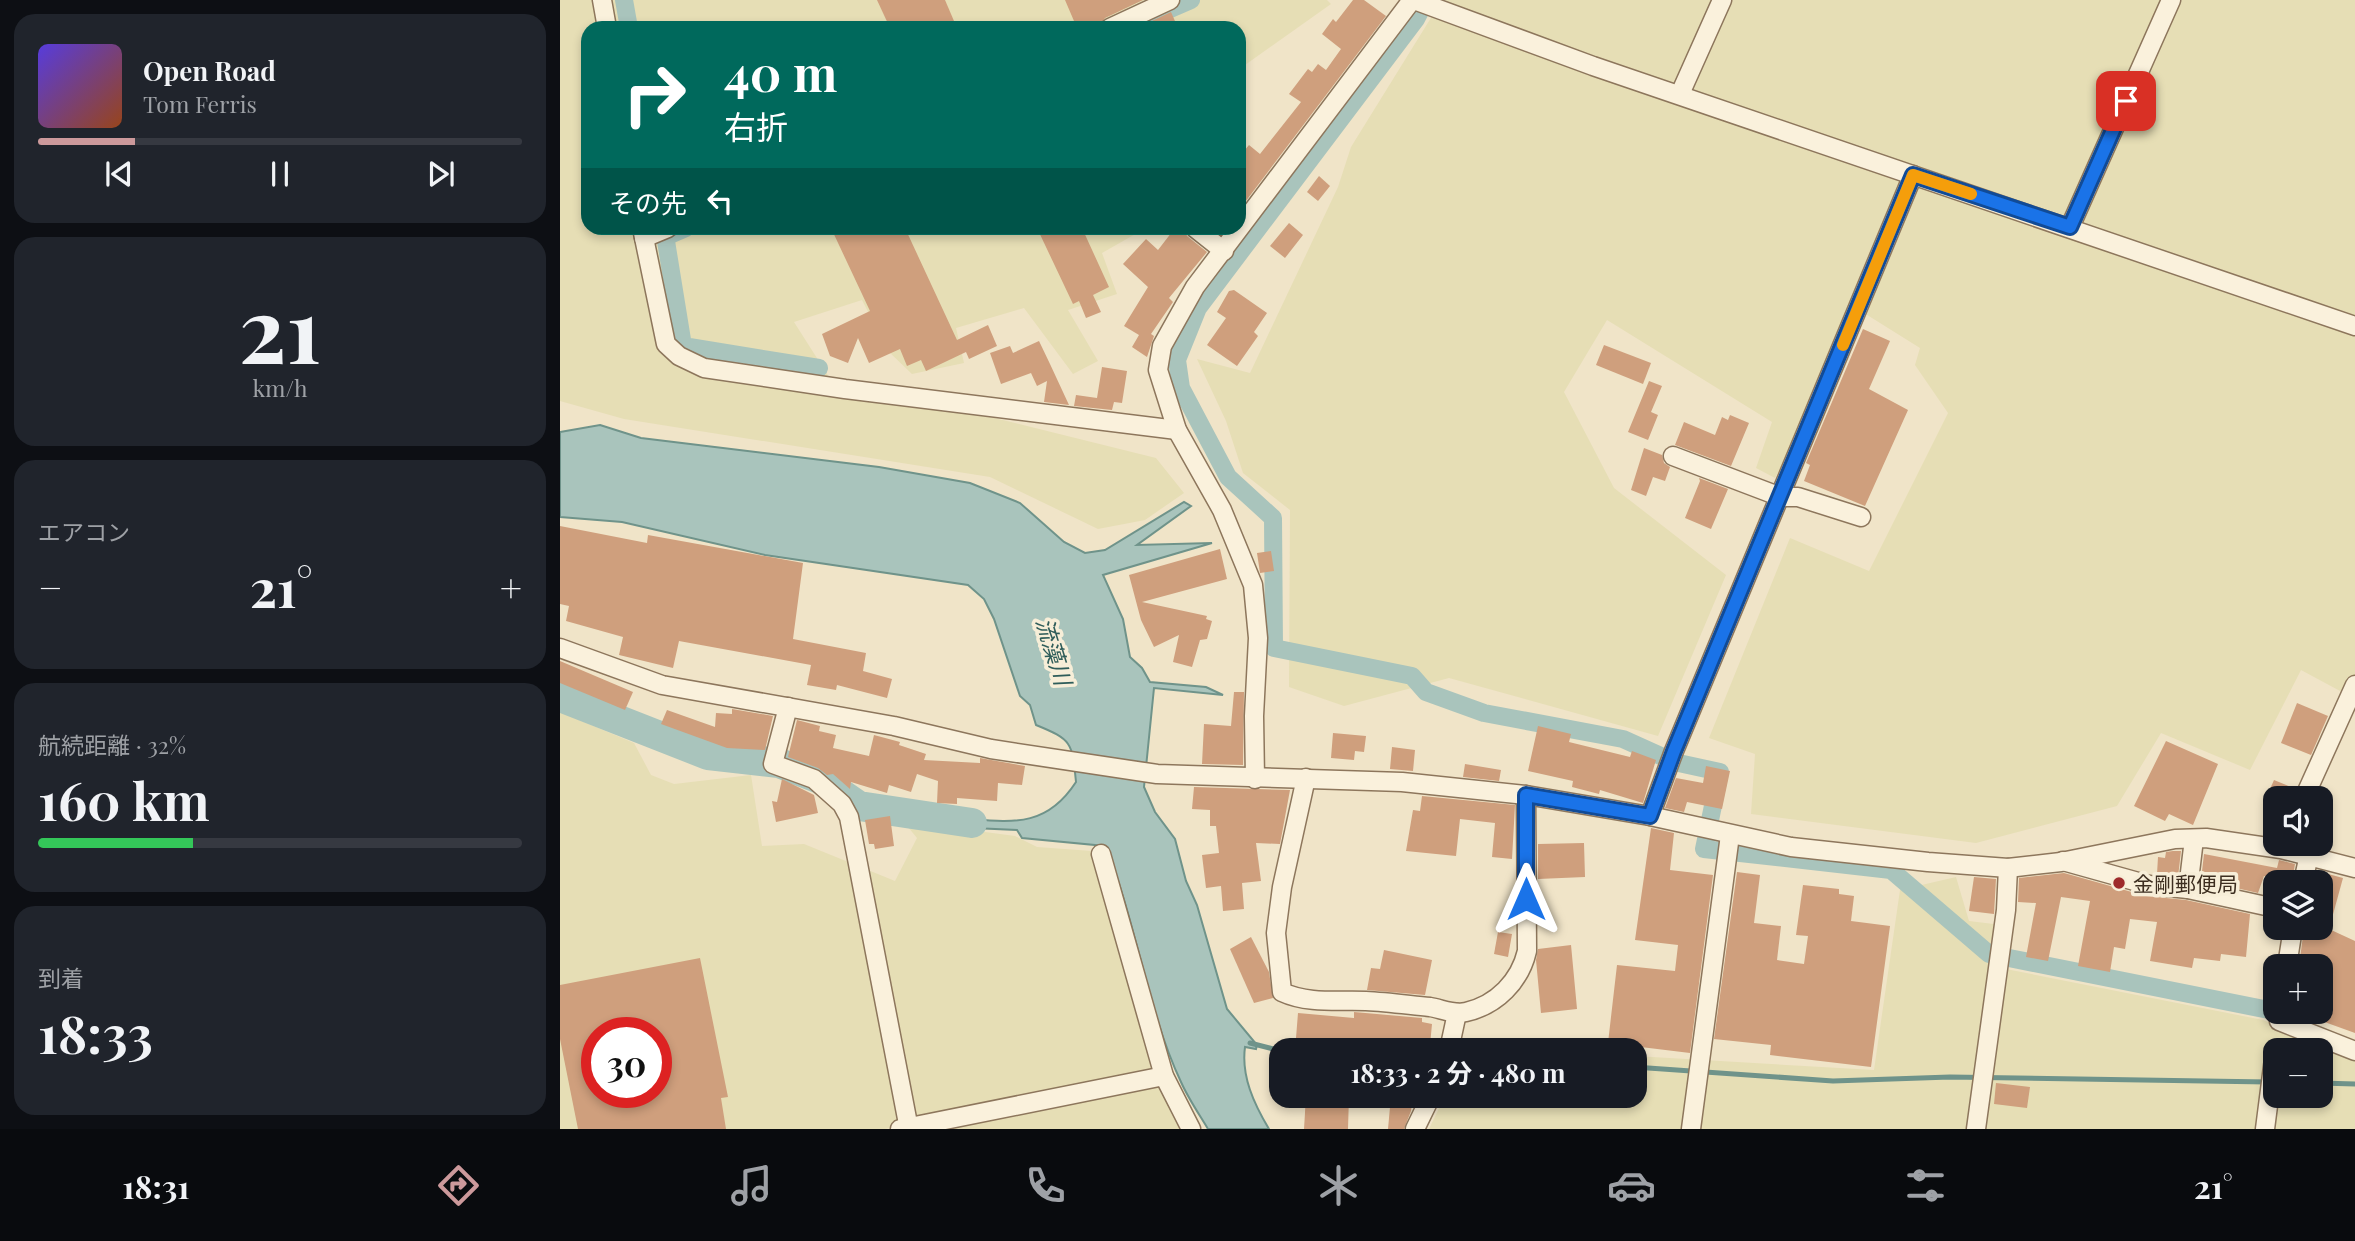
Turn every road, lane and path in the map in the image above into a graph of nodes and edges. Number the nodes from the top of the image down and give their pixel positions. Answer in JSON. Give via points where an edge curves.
{"nodes":[{"id":1,"x":602,"y":0,"type":"edge"},
{"id":2,"x":1170,"y":0,"type":"edge"},
{"id":3,"x":1414,"y":0,"type":"edge"},
{"id":4,"x":1722,"y":0,"type":"edge"},
{"id":5,"x":2171,"y":0,"type":"edge"},
{"id":6,"x":606,"y":21,"type":"edge"},
{"id":7,"x":1125,"y":21,"type":"edge"},
{"id":8,"x":1680,"y":94,"type":"junction"},
{"id":9,"x":1913,"y":175,"type":"junction"},
{"id":10,"x":1246,"y":222,"type":"edge"},
{"id":11,"x":2070,"y":227,"type":"junction"},
{"id":12,"x":643,"y":235,"type":"edge"},
{"id":13,"x":1204,"y":235,"type":"edge"},
{"id":14,"x":1236,"y":235,"type":"edge"},
{"id":15,"x":1224,"y":251,"type":"junction"},
{"id":16,"x":2355,"y":326,"type":"edge"},
{"id":17,"x":1177,"y":429,"type":"junction"},
{"id":18,"x":1673,"y":456,"type":"dead end"},
{"id":19,"x":1781,"y":497,"type":"junction"},
{"id":20,"x":1861,"y":517,"type":"dead end"},
{"id":21,"x":560,"y":648,"type":"edge"},
{"id":22,"x":2355,"y":685,"type":"edge"},
{"id":23,"x":788,"y":707,"type":"junction"},
{"id":24,"x":1306,"y":778,"type":"junction"},
{"id":25,"x":1255,"y":779,"type":"junction"},
{"id":26,"x":2309,"y":786,"type":"edge"},
{"id":27,"x":1526,"y":795,"type":"junction"},
{"id":28,"x":1650,"y":816,"type":"junction"},
{"id":29,"x":1727,"y":834,"type":"junction"},
{"id":30,"x":2194,"y":839,"type":"junction"},
{"id":31,"x":2263,"y":844,"type":"edge"},
{"id":32,"x":1101,"y":854,"type":"dead end"},
{"id":33,"x":2312,"y":856,"type":"edge"},
{"id":34,"x":2063,"y":861,"type":"junction"},
{"id":35,"x":2007,"y":868,"type":"junction"},
{"id":36,"x":2355,"y":869,"type":"edge"},
{"id":37,"x":2188,"y":889,"type":"junction"},
{"id":38,"x":2263,"y":905,"type":"edge"},
{"id":39,"x":1457,"y":1013,"type":"junction"},
{"id":40,"x":2297,"y":1024,"type":"edge"},
{"id":41,"x":1451,"y":1038,"type":"edge"},
{"id":42,"x":2355,"y":1051,"type":"edge"},
{"id":43,"x":1164,"y":1076,"type":"junction"},
{"id":44,"x":1425,"y":1108,"type":"edge"},
{"id":45,"x":2267,"y":1108,"type":"edge"},
{"id":46,"x":906,"y":1128,"type":"edge"},
{"id":47,"x":1191,"y":1129,"type":"edge"},
{"id":48,"x":1415,"y":1129,"type":"edge"},
{"id":49,"x":1691,"y":1129,"type":"edge"},
{"id":50,"x":1976,"y":1129,"type":"edge"},
{"id":51,"x":2264,"y":1129,"type":"edge"}],
"edges":[{"from":1,"to":6,"type":"street"},
{"from":2,"to":7,"type":"street"},
{"from":3,"to":8,"type":"street"},
{"from":3,"to":10,"type":"street"},
{"from":4,"to":8,"type":"street"},
{"from":5,"to":11,"type":"street"},
{"from":8,"to":9,"type":"street"},
{"from":9,"to":11,"type":"street"},
{"from":9,"to":19,"type":"street"},
{"from":11,"to":16,"type":"street"},
{"from":12,"to":17,"type":"street","via":[[666,344],[704,368]]},
{"from":13,"to":15,"type":"street"},
{"from":14,"to":15,"type":"street"},
{"from":15,"to":17,"type":"street","via":[[1195,287],[1162,346],[1158,370]]},
{"from":17,"to":25,"type":"street","via":[[1222,510],[1253,585],[1258,638]]},
{"from":18,"to":19,"type":"street"},
{"from":19,"to":20,"type":"street","via":[[1798,497]]},
{"from":19,"to":28,"type":"street"},
{"from":21,"to":23,"type":"street","via":[[662,685]]},
{"from":22,"to":26,"type":"street"},
{"from":23,"to":25,"type":"street","via":[[991,749],[1157,774]]},
{"from":23,"to":46,"type":"street","via":[[775,758],[814,779],[842,804],[849,817]]},
{"from":24,"to":25,"type":"street"},
{"from":24,"to":27,"type":"street"},
{"from":24,"to":39,"type":"street","via":[[1276,933],[1282,992],[1299,1000],[1369,1001]]},
{"from":27,"to":28,"type":"street"},
{"from":27,"to":39,"type":"street","via":[[1527,951],[1523,968],[1512,986],[1489,1002]]},
{"from":28,"to":29,"type":"street"},
{"from":29,"to":35,"type":"street","via":[[1791,847]]},
{"from":29,"to":49,"type":"street"},
{"from":30,"to":31,"type":"street"},
{"from":30,"to":34,"type":"street"},
{"from":30,"to":37,"type":"street"},
{"from":32,"to":43,"type":"street"},
{"from":33,"to":36,"type":"street"},
{"from":34,"to":35,"type":"street"},
{"from":34,"to":37,"type":"street","via":[[2149,885]]},
{"from":35,"to":50,"type":"street","via":[[2006,910]]},
{"from":37,"to":38,"type":"street"},
{"from":39,"to":41,"type":"street"},
{"from":40,"to":42,"type":"street"},
{"from":43,"to":46,"type":"street"},
{"from":43,"to":47,"type":"street"},
{"from":44,"to":48,"type":"street"},
{"from":45,"to":51,"type":"street"}]}
